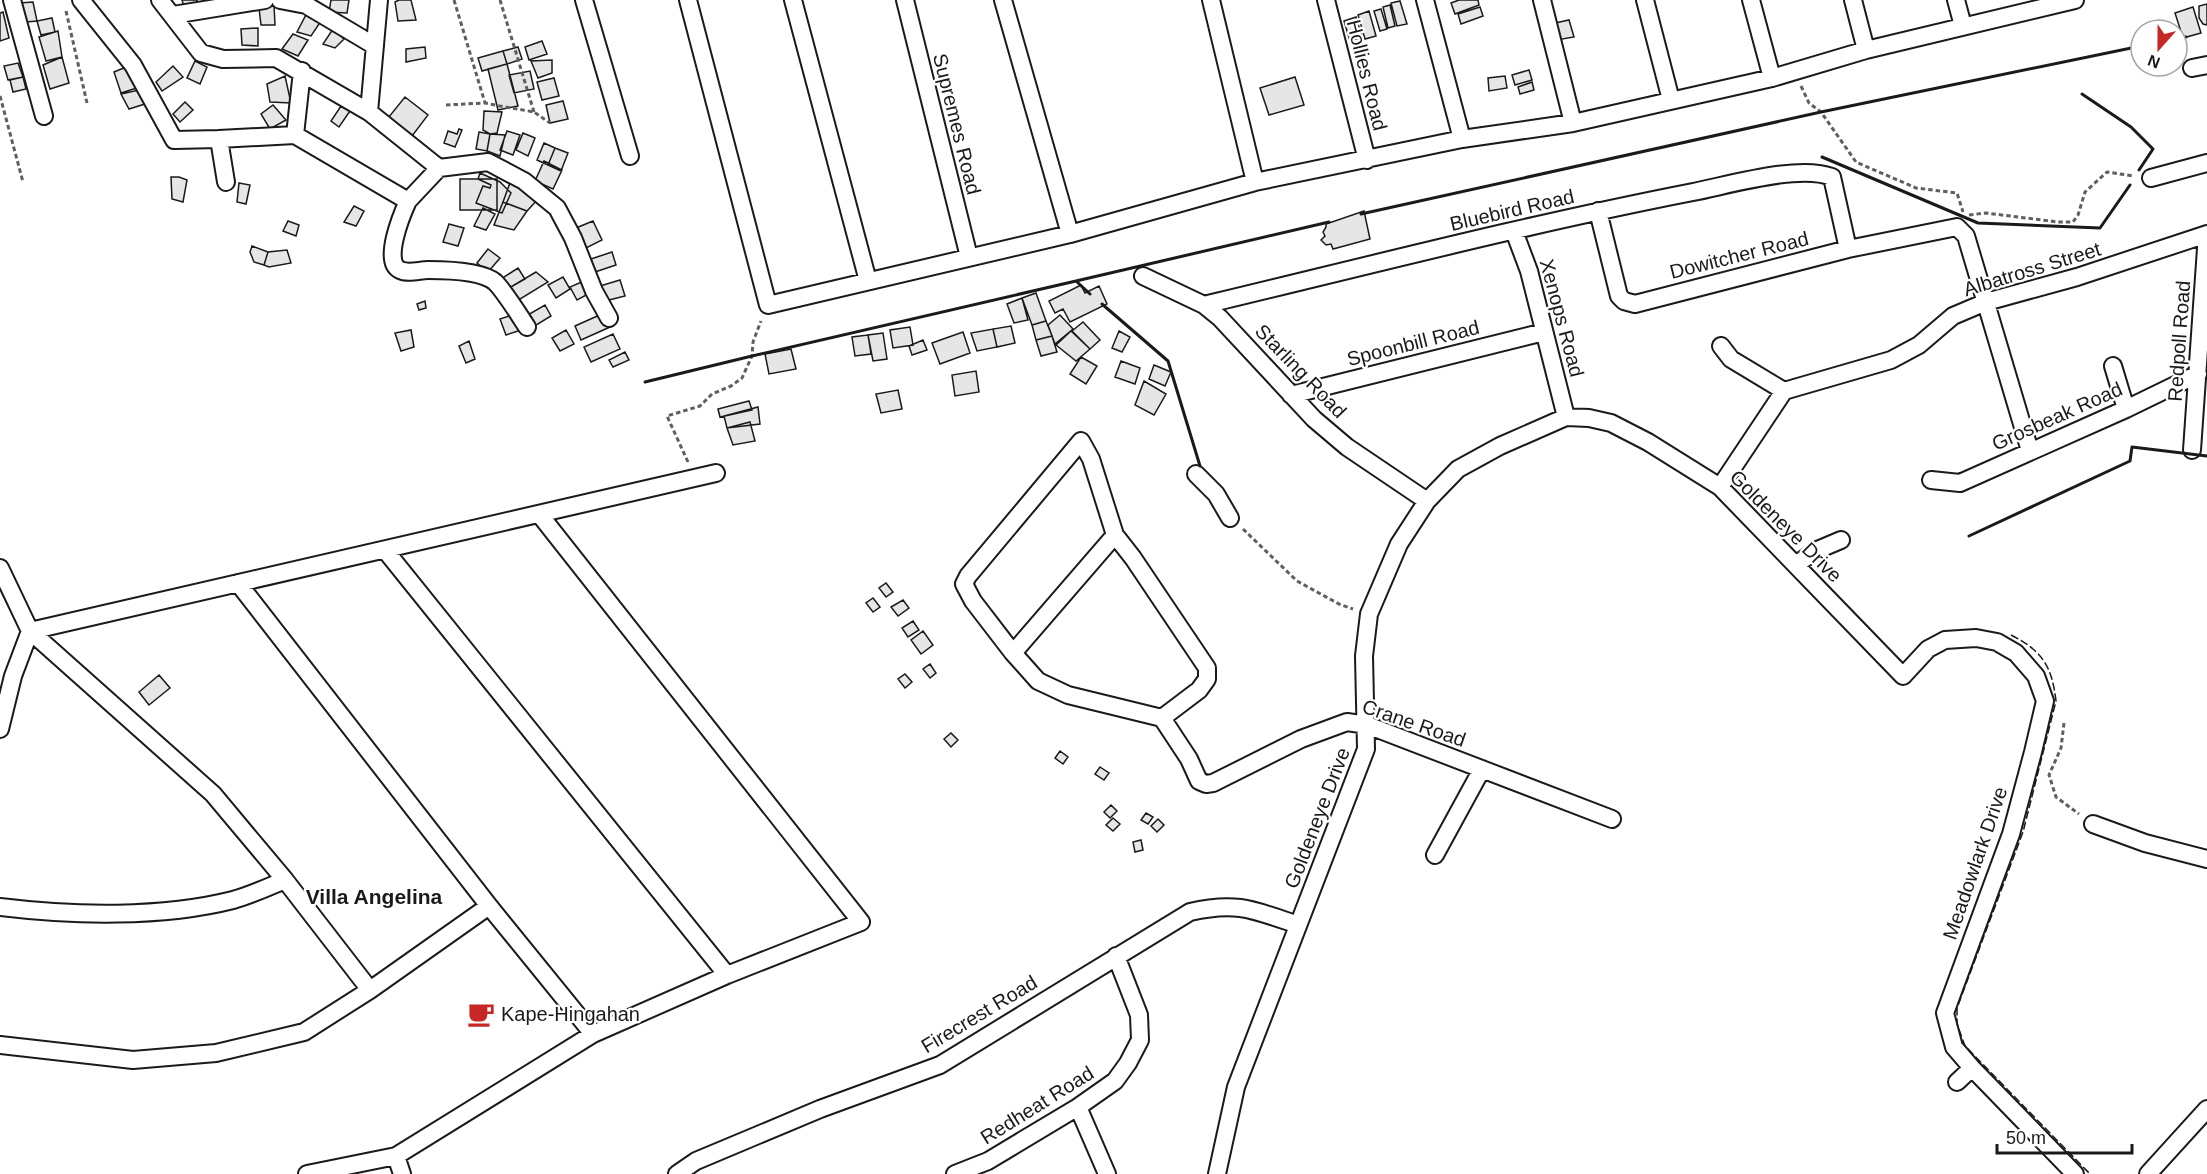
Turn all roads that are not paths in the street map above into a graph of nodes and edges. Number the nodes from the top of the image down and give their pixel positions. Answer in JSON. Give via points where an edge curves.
{"nodes":[{"id":1,"x":12,"y":0,"type":"edge"},
{"id":2,"x":81,"y":0,"type":"edge"},
{"id":3,"x":160,"y":0,"type":"edge"},
{"id":4,"x":265,"y":0,"type":"edge"},
{"id":5,"x":280,"y":0,"type":"edge"},
{"id":6,"x":379,"y":0,"type":"edge"},
{"id":7,"x":584,"y":0,"type":"edge"},
{"id":8,"x":688,"y":0,"type":"edge"},
{"id":9,"x":793,"y":0,"type":"edge"},
{"id":10,"x":905,"y":0,"type":"edge"},
{"id":11,"x":1003,"y":0,"type":"edge"},
{"id":12,"x":1211,"y":0,"type":"edge"},
{"id":13,"x":1326,"y":0,"type":"edge"},
{"id":14,"x":1425,"y":0,"type":"edge"},
{"id":15,"x":1542,"y":0,"type":"edge"},
{"id":16,"x":1645,"y":0,"type":"edge"},
{"id":17,"x":1750,"y":0,"type":"edge"},
{"id":18,"x":1853,"y":0,"type":"edge"},
{"id":19,"x":1956,"y":0,"type":"edge"},
{"id":20,"x":2075,"y":0,"type":"edge"},
{"id":21,"x":173,"y":15,"type":"junction"},
{"id":22,"x":1963,"y":26,"type":"junction"},
{"id":23,"x":375,"y":46,"type":"junction"},
{"id":24,"x":1866,"y":50,"type":"junction"},
{"id":25,"x":302,"y":71,"type":"junction"},
{"id":26,"x":1772,"y":78,"type":"junction"},
{"id":27,"x":1671,"y":100,"type":"junction"},
{"id":28,"x":369,"y":112,"type":"junction"},
{"id":29,"x":44,"y":116,"type":"dead end"},
{"id":30,"x":1573,"y":123,"type":"junction"},
{"id":31,"x":296,"y":135,"type":"junction"},
{"id":32,"x":219,"y":139,"type":"junction"},
{"id":33,"x":1462,"y":139,"type":"junction"},
{"id":34,"x":630,"y":156,"type":"dead end"},
{"id":35,"x":1367,"y":160,"type":"junction"},
{"id":36,"x":2207,"y":163,"type":"edge"},
{"id":37,"x":439,"y":168,"type":"junction"},
{"id":38,"x":2151,"y":178,"type":"road end"},
{"id":39,"x":226,"y":182,"type":"dead end"},
{"id":40,"x":1255,"y":183,"type":"junction"},
{"id":41,"x":408,"y":201,"type":"junction"},
{"id":42,"x":1598,"y":211,"type":"junction"},
{"id":43,"x":1514,"y":231,"type":"junction"},
{"id":44,"x":1070,"y":234,"type":"junction"},
{"id":45,"x":2207,"y":234,"type":"edge"},
{"id":46,"x":1848,"y":249,"type":"junction"},
{"id":47,"x":969,"y":257,"type":"junction"},
{"id":48,"x":1143,"y":276,"type":"dead end"},
{"id":49,"x":868,"y":281,"type":"junction"},
{"id":50,"x":1986,"y":302,"type":"junction"},
{"id":51,"x":1204,"y":304,"type":"junction"},
{"id":52,"x":609,"y":318,"type":"dead end"},
{"id":53,"x":527,"y":327,"type":"dead end"},
{"id":54,"x":1544,"y":332,"type":"junction"},
{"id":55,"x":1721,"y":346,"type":"dead end"},
{"id":56,"x":2113,"y":366,"type":"dead end"},
{"id":57,"x":2198,"y":374,"type":"junction"},
{"id":58,"x":1784,"y":391,"type":"junction"},
{"id":59,"x":1291,"y":395,"type":"junction"},
{"id":60,"x":2126,"y":409,"type":"junction"},
{"id":61,"x":1566,"y":417,"type":"junction"},
{"id":62,"x":2192,"y":450,"type":"dead end"},
{"id":63,"x":2030,"y":451,"type":"junction"},
{"id":64,"x":716,"y":473,"type":"dead end"},
{"id":65,"x":1196,"y":474,"type":"dead end"},
{"id":66,"x":1931,"y":480,"type":"dead end"},
{"id":67,"x":1720,"y":487,"type":"junction"},
{"id":68,"x":1427,"y":501,"type":"junction"},
{"id":69,"x":540,"y":515,"type":"junction"},
{"id":70,"x":1230,"y":518,"type":"road end"},
{"id":71,"x":1115,"y":535,"type":"junction"},
{"id":72,"x":1841,"y":540,"type":"dead end"},
{"id":73,"x":385,"y":550,"type":"junction"},
{"id":74,"x":1797,"y":564,"type":"junction"},
{"id":75,"x":0,"y":568,"type":"edge"},
{"id":76,"x":238,"y":583,"type":"junction"},
{"id":77,"x":30,"y":631,"type":"junction"},
{"id":78,"x":1013,"y":653,"type":"junction"},
{"id":79,"x":1904,"y":676,"type":"joint"},
{"id":80,"x":1162,"y":718,"type":"junction"},
{"id":81,"x":1367,"y":725,"type":"junction"},
{"id":82,"x":0,"y":729,"type":"edge"},
{"id":83,"x":1482,"y":770,"type":"junction"},
{"id":84,"x":1612,"y":819,"type":"dead end"},
{"id":85,"x":2093,"y":824,"type":"road end"},
{"id":86,"x":1435,"y":855,"type":"dead end"},
{"id":87,"x":2207,"y":859,"type":"edge"},
{"id":88,"x":285,"y":880,"type":"junction"},
{"id":89,"x":489,"y":906,"type":"junction"},
{"id":90,"x":0,"y":907,"type":"edge"},
{"id":91,"x":1298,"y":925,"type":"junction"},
{"id":92,"x":1116,"y":956,"type":"junction"},
{"id":93,"x":727,"y":975,"type":"junction"},
{"id":94,"x":370,"y":990,"type":"junction"},
{"id":95,"x":593,"y":1034,"type":"junction"},
{"id":96,"x":0,"y":1045,"type":"edge"},
{"id":97,"x":1972,"y":1068,"type":"junction"},
{"id":98,"x":1957,"y":1082,"type":"dead end"},
{"id":99,"x":1078,"y":1107,"type":"junction"},
{"id":100,"x":2207,"y":1109,"type":"edge"},
{"id":101,"x":396,"y":1156,"type":"junction"},
{"id":102,"x":991,"y":1168,"type":"edge"},
{"id":103,"x":307,"y":1174,"type":"edge"},
{"id":104,"x":402,"y":1174,"type":"edge"},
{"id":105,"x":677,"y":1174,"type":"edge"},
{"id":106,"x":955,"y":1174,"type":"edge"},
{"id":107,"x":1107,"y":1174,"type":"edge"},
{"id":108,"x":1217,"y":1174,"type":"edge"},
{"id":109,"x":2075,"y":1174,"type":"edge"},
{"id":110,"x":2148,"y":1174,"type":"edge"}],
"edges":[{"from":1,"to":29,"type":"street"},
{"from":2,"to":32,"type":"street","via":[[133,65],[174,140]]},
{"from":3,"to":21,"type":"street"},
{"from":4,"to":21,"type":"street"},
{"from":5,"to":23,"type":"street","via":[[306,5]]},
{"from":6,"to":23,"type":"street"},
{"from":7,"to":34,"type":"street"},
{"from":8,"to":49,"type":"street","via":[[768,305]]},
{"from":9,"to":49,"type":"street"},
{"from":10,"to":47,"type":"street","name":"Supremes Road"},
{"from":11,"to":44,"type":"street"},
{"from":12,"to":40,"type":"street"},
{"from":13,"to":35,"type":"street","name":"Hollies Road"},
{"from":14,"to":33,"type":"street"},
{"from":15,"to":30,"type":"street"},
{"from":16,"to":27,"type":"street"},
{"from":17,"to":26,"type":"street"},
{"from":18,"to":24,"type":"street"},
{"from":19,"to":22,"type":"street"},
{"from":20,"to":22,"type":"street"},
{"from":21,"to":25,"type":"street","via":[[201,53],[223,59],[276,58]]},
{"from":22,"to":24,"type":"street"},
{"from":23,"to":28,"type":"street"},
{"from":24,"to":26,"type":"street"},
{"from":25,"to":28,"type":"street"},
{"from":25,"to":31,"type":"street"},
{"from":26,"to":27,"type":"street"},
{"from":27,"to":30,"type":"street"},
{"from":28,"to":37,"type":"street"},
{"from":30,"to":33,"type":"street"},
{"from":31,"to":32,"type":"street"},
{"from":31,"to":41,"type":"street"},
{"from":32,"to":39,"type":"street"},
{"from":33,"to":35,"type":"street"},
{"from":35,"to":40,"type":"street"},
{"from":36,"to":38,"type":"street"},
{"from":37,"to":41,"type":"street"},
{"from":37,"to":52,"type":"street","via":[[488,162],[524,181],[556,208]]},
{"from":40,"to":44,"type":"street"},
{"from":41,"to":53,"type":"street","via":[[393,250],[398,269],[479,275],[494,282]]},
{"from":42,"to":43,"type":"street","name":"Bluebird Road"},
{"from":42,"to":46,"type":"street","name":"Bluebird Road","via":[[1781,174],[1821,172],[1832,177]]},
{"from":42,"to":46,"type":"street","name":"Dowitcher Road","via":[[1619,296],[1635,304]]},
{"from":43,"to":51,"type":"street","name":"Bluebird Road"},
{"from":43,"to":54,"type":"street","name":"Xenops Road"},
{"from":44,"to":47,"type":"street"},
{"from":45,"to":50,"type":"street","name":"Albatross Street"},
{"from":45,"to":57,"type":"street","name":"Redpoll Road"},
{"from":46,"to":50,"type":"street","name":"Dowitcher Road","via":[[1961,220]]},
{"from":47,"to":49,"type":"street"},
{"from":48,"to":51,"type":"street","name":"Starling Road"},
{"from":50,"to":58,"type":"street","name":"Albatross Street","via":[[1953,316],[1919,345],[1891,360]]},
{"from":50,"to":63,"type":"street"},
{"from":51,"to":59,"type":"street","name":"Starling Road"},
{"from":54,"to":59,"type":"street","name":"Spoonbill Road"},
{"from":54,"to":61,"type":"street","name":"Xenops Road"},
{"from":55,"to":58,"type":"street","via":[[1731,359]]},
{"from":56,"to":60,"type":"street"},
{"from":57,"to":60,"type":"street","name":"Grosbeak Road"},
{"from":57,"to":62,"type":"street","name":"Redpoll Road"},
{"from":58,"to":67,"type":"street"},
{"from":59,"to":68,"type":"street","name":"Starling Road","via":[[1347,447]]},
{"from":60,"to":63,"type":"street","name":"Grosbeak Road"},
{"from":61,"to":67,"type":"street","name":"Goldeneye Drive","via":[[1611,423]]},
{"from":61,"to":68,"type":"street","name":"Goldeneye Drive","via":[[1458,469]]},
{"from":63,"to":66,"type":"street","name":"Grosbeak Road","via":[[1960,483]]},
{"from":64,"to":69,"type":"street"},
{"from":65,"to":70,"type":"street","via":[[1216,494]]},
{"from":67,"to":74,"type":"street","name":"Goldeneye Drive"},
{"from":68,"to":81,"type":"street","name":"Goldeneye Drive","via":[[1399,544],[1369,614],[1364,656]]},
{"from":69,"to":73,"type":"street"},
{"from":69,"to":93,"type":"street","via":[[861,922]]},
{"from":71,"to":78,"type":"street"},
{"from":71,"to":78,"type":"street","via":[[1091,459],[1081,441],[964,584]]},
{"from":71,"to":80,"type":"street","via":[[1207,668],[1207,680],[1199,690]]},
{"from":72,"to":74,"type":"street"},
{"from":73,"to":76,"type":"street"},
{"from":73,"to":93,"type":"street"},
{"from":74,"to":79,"type":"street","name":"Goldeneye Drive"},
{"from":75,"to":77,"type":"street"},
{"from":76,"to":77,"type":"street"},
{"from":76,"to":89,"type":"street"},
{"from":77,"to":82,"type":"street","via":[[13,676]]},
{"from":77,"to":88,"type":"street","via":[[213,794]]},
{"from":78,"to":80,"type":"street","via":[[1038,681],[1068,695]]},
{"from":79,"to":97,"type":"street","name":"Meadowlark Drive","via":[[1928,649],[1945,640],[1976,638],[1997,642],[2016,653],[2036,676],[2045,701],[2011,834],[1945,1013],[1954,1047]]},
{"from":80,"to":81,"type":"street","name":"Crane Road","via":[[1199,781],[1206,784],[1337,725]]},
{"from":81,"to":83,"type":"street","name":"Crane Road"},
{"from":81,"to":91,"type":"street","name":"Goldeneye Drive","via":[[1366,749]]},
{"from":83,"to":84,"type":"street","name":"Crane Road"},
{"from":83,"to":86,"type":"street"},
{"from":85,"to":87,"type":"street"},
{"from":88,"to":90,"type":"street","via":[[235,899],[189,909],[48,913]]},
{"from":88,"to":94,"type":"street"},
{"from":89,"to":94,"type":"street"},
{"from":89,"to":95,"type":"street"},
{"from":91,"to":92,"type":"street","name":"Firecrest Road","via":[[1246,907],[1215,906],[1190,912]]},
{"from":91,"to":108,"type":"street","name":"Goldeneye Drive","via":[[1236,1087]]},
{"from":92,"to":99,"type":"street","name":"Redheat Road","via":[[1139,1015],[1140,1040],[1115,1081]]},
{"from":92,"to":105,"type":"street","name":"Firecrest Road","via":[[940,1065],[810,1113],[696,1161]]},
{"from":93,"to":95,"type":"street"},
{"from":94,"to":96,"type":"street","via":[[304,1032],[216,1053],[133,1060]]},
{"from":95,"to":101,"type":"street"},
{"from":97,"to":98,"type":"street"},
{"from":97,"to":109,"type":"street","name":"Meadowlark Drive"},
{"from":99,"to":102,"type":"street","name":"Redheat Road"},
{"from":99,"to":107,"type":"street"},
{"from":100,"to":110,"type":"street"},
{"from":101,"to":103,"type":"street"},
{"from":101,"to":104,"type":"street"},
{"from":102,"to":106,"type":"street","name":"Redheat Road"}]}
